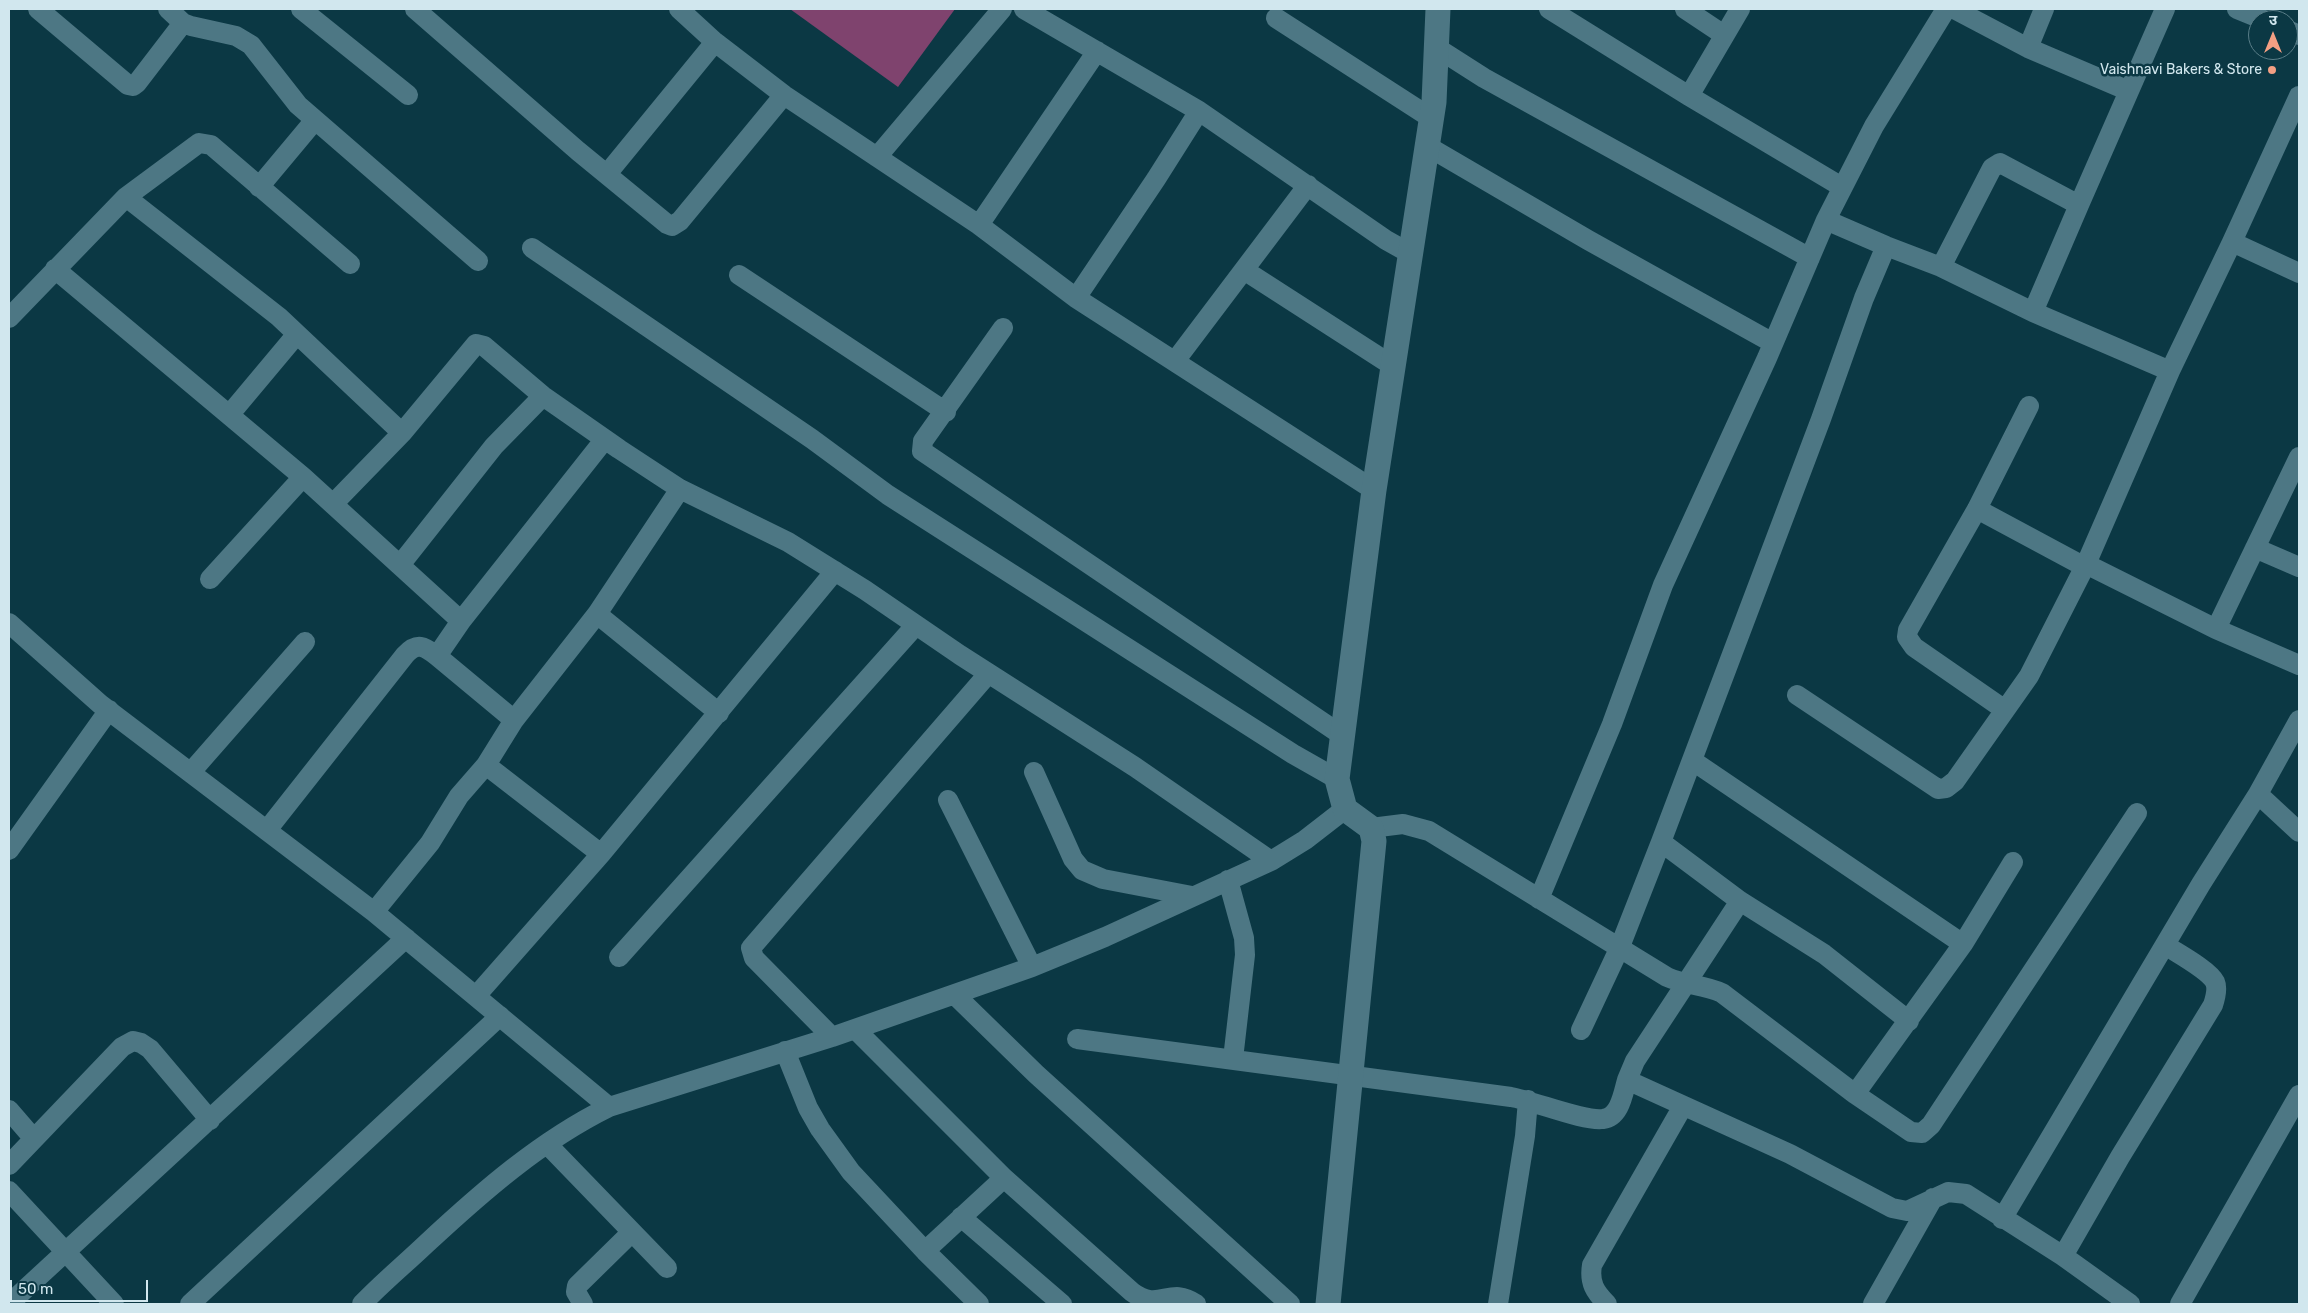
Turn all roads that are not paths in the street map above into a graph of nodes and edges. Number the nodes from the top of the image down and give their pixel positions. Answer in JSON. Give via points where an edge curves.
{"nodes":[{"id":1,"x":38,"y":9,"type":"edge"},
{"id":2,"x":168,"y":9,"type":"edge"},
{"id":3,"x":301,"y":9,"type":"edge"},
{"id":4,"x":415,"y":9,"type":"edge"},
{"id":5,"x":679,"y":9,"type":"edge"},
{"id":6,"x":1002,"y":9,"type":"edge"},
{"id":7,"x":1024,"y":9,"type":"edge"},
{"id":8,"x":1438,"y":9,"type":"edge"},
{"id":9,"x":1549,"y":9,"type":"edge"},
{"id":10,"x":1685,"y":9,"type":"edge"},
{"id":11,"x":1740,"y":9,"type":"edge"},
{"id":12,"x":1946,"y":9,"type":"edge"},
{"id":13,"x":1954,"y":9,"type":"edge"},
{"id":14,"x":2044,"y":9,"type":"edge"},
{"id":15,"x":2165,"y":9,"type":"edge"},
{"id":16,"x":1276,"y":18,"type":"dead end"},
{"id":17,"x":183,"y":23,"type":"junction"},
{"id":18,"x":1724,"y":35,"type":"junction"},
{"id":19,"x":715,"y":42,"type":"junction"},
{"id":20,"x":1436,"y":48,"type":"junction"},
{"id":21,"x":2028,"y":48,"type":"junction"},
{"id":22,"x":1097,"y":51,"type":"junction"},
{"id":23,"x":2129,"y":90,"type":"junction"},
{"id":24,"x":408,"y":94,"type":"dead end"},
{"id":25,"x":784,"y":95,"type":"junction"},
{"id":26,"x":1689,"y":96,"type":"junction"},
{"id":27,"x":2299,"y":96,"type":"edge"},
{"id":28,"x":1199,"y":111,"type":"junction"},
{"id":29,"x":1431,"y":118,"type":"junction"},
{"id":30,"x":315,"y":120,"type":"junction"},
{"id":31,"x":1427,"y":146,"type":"junction"},
{"id":32,"x":877,"y":157,"type":"junction"},
{"id":33,"x":607,"y":174,"type":"junction"},
{"id":34,"x":1308,"y":185,"type":"junction"},
{"id":35,"x":259,"y":187,"type":"junction"},
{"id":36,"x":1842,"y":187,"type":"junction"},
{"id":37,"x":126,"y":197,"type":"junction"},
{"id":38,"x":2079,"y":205,"type":"junction"},
{"id":39,"x":1826,"y":220,"type":"junction"},
{"id":40,"x":979,"y":225,"type":"junction"},
{"id":41,"x":2232,"y":242,"type":"junction"},
{"id":42,"x":1886,"y":246,"type":"junction"},
{"id":43,"x":532,"y":248,"type":"dead end"},
{"id":44,"x":1411,"y":254,"type":"junction"},
{"id":45,"x":1810,"y":258,"type":"junction"},
{"id":46,"x":478,"y":261,"type":"dead end"},
{"id":47,"x":350,"y":264,"type":"dead end"},
{"id":48,"x":1941,"y":267,"type":"junction"},
{"id":49,"x":55,"y":269,"type":"junction"},
{"id":50,"x":1244,"y":270,"type":"junction"},
{"id":51,"x":2299,"y":273,"type":"edge"},
{"id":52,"x":739,"y":274,"type":"dead end"},
{"id":53,"x":1076,"y":298,"type":"junction"},
{"id":54,"x":2033,"y":312,"type":"junction"},
{"id":55,"x":9,"y":318,"type":"edge"},
{"id":56,"x":1003,"y":328,"type":"dead end"},
{"id":57,"x":297,"y":334,"type":"junction"},
{"id":58,"x":1773,"y":343,"type":"junction"},
{"id":59,"x":1175,"y":361,"type":"junction"},
{"id":60,"x":1393,"y":366,"type":"junction"},
{"id":61,"x":2170,"y":371,"type":"junction"},
{"id":62,"x":543,"y":396,"type":"junction"},
{"id":63,"x":2029,"y":406,"type":"dead end"},
{"id":64,"x":946,"y":412,"type":"junction"},
{"id":65,"x":230,"y":414,"type":"junction"},
{"id":66,"x":402,"y":433,"type":"junction"},
{"id":67,"x":605,"y":438,"type":"junction"},
{"id":68,"x":2299,"y":457,"type":"edge"},
{"id":69,"x":303,"y":477,"type":"junction"},
{"id":70,"x":680,"y":489,"type":"junction"},
{"id":71,"x":1374,"y":490,"type":"junction"},
{"id":72,"x":334,"y":504,"type":"junction"},
{"id":73,"x":1977,"y":509,"type":"junction"},
{"id":74,"x":2255,"y":548,"type":"junction"},
{"id":75,"x":400,"y":565,"type":"junction"},
{"id":76,"x":2085,"y":566,"type":"junction"},
{"id":77,"x":2299,"y":567,"type":"edge"},
{"id":78,"x":835,"y":571,"type":"junction"},
{"id":79,"x":210,"y":579,"type":"dead end"},
{"id":80,"x":597,"y":614,"type":"junction"},
{"id":81,"x":461,"y":621,"type":"junction"},
{"id":82,"x":9,"y":622,"type":"edge"},
{"id":83,"x":916,"y":625,"type":"junction"},
{"id":84,"x":2216,"y":629,"type":"junction"},
{"id":85,"x":305,"y":642,"type":"dead end"},
{"id":86,"x":437,"y":656,"type":"junction"},
{"id":87,"x":2299,"y":665,"type":"edge"},
{"id":88,"x":988,"y":674,"type":"junction"},
{"id":89,"x":1797,"y":695,"type":"dead end"},
{"id":90,"x":109,"y":710,"type":"junction"},
{"id":91,"x":2004,"y":710,"type":"junction"},
{"id":92,"x":720,"y":713,"type":"junction"},
{"id":93,"x":514,"y":720,"type":"junction"},
{"id":94,"x":2299,"y":720,"type":"edge"},
{"id":95,"x":1343,"y":736,"type":"junction"},
{"id":96,"x":1693,"y":760,"type":"junction"},
{"id":97,"x":486,"y":765,"type":"junction"},
{"id":98,"x":191,"y":772,"type":"junction"},
{"id":99,"x":1034,"y":772,"type":"dead end"},
{"id":100,"x":1337,"y":779,"type":"junction"},
{"id":101,"x":2258,"y":794,"type":"junction"},
{"id":102,"x":948,"y":800,"type":"dead end"},
{"id":103,"x":1345,"y":809,"type":"junction"},
{"id":104,"x":2137,"y":813,"type":"dead end"},
{"id":105,"x":1371,"y":828,"type":"junction"},
{"id":106,"x":267,"y":830,"type":"junction"},
{"id":107,"x":2299,"y":832,"type":"edge"},
{"id":108,"x":1661,"y":842,"type":"junction"},
{"id":109,"x":9,"y":850,"type":"edge"},
{"id":110,"x":601,"y":854,"type":"junction"},
{"id":111,"x":1271,"y":861,"type":"junction"},
{"id":112,"x":2013,"y":862,"type":"dead end"},
{"id":113,"x":1228,"y":880,"type":"junction"},
{"id":114,"x":1192,"y":896,"type":"junction"},
{"id":115,"x":1539,"y":899,"type":"junction"},
{"id":116,"x":1740,"y":901,"type":"junction"},
{"id":117,"x":374,"y":912,"type":"junction"},
{"id":118,"x":406,"y":938,"type":"junction"},
{"id":119,"x":1963,"y":944,"type":"junction"},
{"id":120,"x":2165,"y":944,"type":"junction"},
{"id":121,"x":1619,"y":949,"type":"junction"},
{"id":122,"x":619,"y":957,"type":"dead end"},
{"id":123,"x":1032,"y":967,"type":"junction"},
{"id":124,"x":1683,"y":985,"type":"junction"},
{"id":125,"x":955,"y":995,"type":"junction"},
{"id":126,"x":476,"y":996,"type":"junction"},
{"id":127,"x":500,"y":1016,"type":"junction"},
{"id":128,"x":1909,"y":1021,"type":"junction"},
{"id":129,"x":855,"y":1029,"type":"junction"},
{"id":130,"x":1581,"y":1030,"type":"dead end"},
{"id":131,"x":832,"y":1037,"type":"junction"},
{"id":132,"x":1077,"y":1039,"type":"dead end"},
{"id":133,"x":785,"y":1051,"type":"junction"},
{"id":134,"x":1233,"y":1059,"type":"junction"},
{"id":135,"x":1352,"y":1074,"type":"junction"},
{"id":136,"x":1627,"y":1080,"type":"junction"},
{"id":137,"x":1855,"y":1094,"type":"junction"},
{"id":138,"x":1528,"y":1100,"type":"junction"},
{"id":139,"x":1683,"y":1106,"type":"junction"},
{"id":140,"x":609,"y":1107,"type":"junction"},
{"id":141,"x":2296,"y":1109,"type":"edge"},
{"id":142,"x":9,"y":1110,"type":"edge"},
{"id":143,"x":210,"y":1120,"type":"junction"},
{"id":144,"x":34,"y":1139,"type":"junction"},
{"id":145,"x":547,"y":1144,"type":"junction"},
{"id":146,"x":9,"y":1165,"type":"edge"},
{"id":147,"x":1004,"y":1178,"type":"junction"},
{"id":148,"x":9,"y":1191,"type":"edge"},
{"id":149,"x":1933,"y":1198,"type":"junction"},
{"id":150,"x":962,"y":1217,"type":"junction"},
{"id":151,"x":2002,"y":1219,"type":"junction"},
{"id":152,"x":632,"y":1232,"type":"junction"},
{"id":153,"x":65,"y":1251,"type":"junction"},
{"id":154,"x":925,"y":1251,"type":"junction"},
{"id":155,"x":2063,"y":1256,"type":"junction"},
{"id":156,"x":667,"y":1268,"type":"dead end"},
{"id":157,"x":369,"y":1302,"type":"edge"},
{"id":158,"x":9,"y":1304,"type":"edge"},
{"id":159,"x":114,"y":1304,"type":"edge"},
{"id":160,"x":190,"y":1304,"type":"edge"},
{"id":161,"x":583,"y":1304,"type":"edge"},
{"id":162,"x":979,"y":1304,"type":"edge"},
{"id":163,"x":1062,"y":1304,"type":"edge"},
{"id":164,"x":1196,"y":1304,"type":"edge"},
{"id":165,"x":1290,"y":1304,"type":"edge"},
{"id":166,"x":1328,"y":1304,"type":"edge"},
{"id":167,"x":1498,"y":1304,"type":"edge"},
{"id":168,"x":1607,"y":1304,"type":"edge"},
{"id":169,"x":1873,"y":1304,"type":"edge"},
{"id":170,"x":2130,"y":1304,"type":"edge"},
{"id":171,"x":2180,"y":1304,"type":"edge"}],
"edges":[{"from":1,"to":17,"type":"street","via":[[133,86]]},
{"from":2,"to":17,"type":"street"},
{"from":3,"to":24,"type":"street"},
{"from":4,"to":33,"type":"street"},
{"from":5,"to":19,"type":"street"},
{"from":6,"to":32,"type":"street"},
{"from":7,"to":22,"type":"street"},
{"from":8,"to":20,"type":"street"},
{"from":9,"to":26,"type":"street"},
{"from":10,"to":18,"type":"street"},
{"from":11,"to":18,"type":"street"},
{"from":12,"to":36,"type":"street","via":[[1874,126]]},
{"from":13,"to":21,"type":"street"},
{"from":14,"to":21,"type":"street"},
{"from":15,"to":23,"type":"street"},
{"from":16,"to":29,"type":"street"},
{"from":17,"to":30,"type":"street","via":[[236,36],[251,45],[288,95]]},
{"from":18,"to":26,"type":"street"},
{"from":19,"to":25,"type":"street"},
{"from":19,"to":33,"type":"street"},
{"from":20,"to":29,"type":"street"},
{"from":20,"to":45,"type":"street","via":[[1484,78]]},
{"from":21,"to":23,"type":"street"},
{"from":22,"to":28,"type":"street"},
{"from":22,"to":40,"type":"street"},
{"from":23,"to":38,"type":"street"},
{"from":25,"to":32,"type":"street"},
{"from":25,"to":33,"type":"street","via":[[677,225],[667,224]]},
{"from":26,"to":36,"type":"street"},
{"from":27,"to":41,"type":"street"},
{"from":28,"to":34,"type":"street"},
{"from":28,"to":53,"type":"street"},
{"from":29,"to":31,"type":"street"},
{"from":30,"to":35,"type":"street"},
{"from":30,"to":46,"type":"street"},
{"from":31,"to":44,"type":"street"},
{"from":31,"to":58,"type":"street"},
{"from":32,"to":40,"type":"street"},
{"from":34,"to":44,"type":"street"},
{"from":34,"to":50,"type":"street"},
{"from":35,"to":37,"type":"street","via":[[211,145],[199,143]]},
{"from":35,"to":47,"type":"street"},
{"from":36,"to":39,"type":"street"},
{"from":37,"to":49,"type":"street"},
{"from":37,"to":57,"type":"street"},
{"from":38,"to":48,"type":"street","via":[[2006,164],[1996,164]]},
{"from":38,"to":54,"type":"street"},
{"from":39,"to":42,"type":"street"},
{"from":39,"to":45,"type":"street"},
{"from":40,"to":53,"type":"street"},
{"from":41,"to":51,"type":"street"},
{"from":41,"to":61,"type":"street"},
{"from":42,"to":48,"type":"street"},
{"from":42,"to":96,"type":"street"},
{"from":43,"to":100,"type":"street","via":[[812,438],[888,496]]},
{"from":44,"to":60,"type":"street"},
{"from":45,"to":58,"type":"street"},
{"from":48,"to":54,"type":"street"},
{"from":49,"to":55,"type":"street"},
{"from":49,"to":65,"type":"street"},
{"from":50,"to":59,"type":"street"},
{"from":50,"to":60,"type":"street"},
{"from":52,"to":64,"type":"street"},
{"from":53,"to":59,"type":"street"},
{"from":54,"to":61,"type":"street"},
{"from":56,"to":64,"type":"street"},
{"from":57,"to":65,"type":"street"},
{"from":57,"to":66,"type":"street"},
{"from":58,"to":115,"type":"street","via":[[1662,586],[1612,724]]},
{"from":59,"to":71,"type":"street"},
{"from":60,"to":71,"type":"street"},
{"from":61,"to":76,"type":"street"},
{"from":62,"to":66,"type":"street","via":[[484,346],[476,344]]},
{"from":62,"to":67,"type":"street"},
{"from":62,"to":75,"type":"street","via":[[494,446]]},
{"from":63,"to":73,"type":"street"},
{"from":64,"to":95,"type":"street","via":[[923,441],[921,449],[924,453]]},
{"from":65,"to":69,"type":"street"},
{"from":66,"to":72,"type":"street"},
{"from":67,"to":70,"type":"street"},
{"from":67,"to":81,"type":"street"},
{"from":68,"to":74,"type":"street"},
{"from":69,"to":72,"type":"street"},
{"from":69,"to":79,"type":"street"},
{"from":70,"to":78,"type":"street","via":[[788,542]]},
{"from":70,"to":80,"type":"street"},
{"from":71,"to":95,"type":"street"},
{"from":72,"to":75,"type":"street"},
{"from":73,"to":76,"type":"street"},
{"from":73,"to":91,"type":"street","via":[[1907,637],[1914,647]]},
{"from":74,"to":77,"type":"street"},
{"from":74,"to":84,"type":"street"},
{"from":75,"to":81,"type":"street"},
{"from":76,"to":84,"type":"street"},
{"from":76,"to":91,"type":"street","via":[[2028,676]]},
{"from":78,"to":83,"type":"street"},
{"from":78,"to":92,"type":"street"},
{"from":80,"to":92,"type":"street"},
{"from":80,"to":93,"type":"street"},
{"from":81,"to":86,"type":"street"},
{"from":82,"to":90,"type":"street"},
{"from":83,"to":88,"type":"street"},
{"from":83,"to":122,"type":"street"},
{"from":84,"to":87,"type":"street"},
{"from":85,"to":98,"type":"street"},
{"from":86,"to":93,"type":"street"},
{"from":86,"to":106,"type":"street","via":[[420,646],[411,648]]},
{"from":88,"to":111,"type":"street","via":[[1135,767]]},
{"from":88,"to":131,"type":"street","via":[[751,948],[754,958]]},
{"from":89,"to":91,"type":"street","via":[[1942,790],[1955,781]]},
{"from":90,"to":98,"type":"street"},
{"from":90,"to":109,"type":"street"},
{"from":92,"to":110,"type":"street"},
{"from":93,"to":97,"type":"street"},
{"from":94,"to":101,"type":"street"},
{"from":95,"to":100,"type":"street"},
{"from":96,"to":108,"type":"street"},
{"from":96,"to":119,"type":"street"},
{"from":97,"to":110,"type":"street"},
{"from":97,"to":117,"type":"street","via":[[458,796],[430,843]]},
{"from":98,"to":106,"type":"street"},
{"from":99,"to":114,"type":"street","via":[[1082,870],[1103,879]]},
{"from":100,"to":103,"type":"street"},
{"from":101,"to":107,"type":"street"},
{"from":101,"to":120,"type":"street"},
{"from":102,"to":123,"type":"street"},
{"from":103,"to":105,"type":"street"},
{"from":103,"to":111,"type":"street"},
{"from":104,"to":137,"type":"street","via":[[1931,1125],[1922,1133],[1911,1132]]},
{"from":105,"to":115,"type":"street","via":[[1403,824],[1428,831]]},
{"from":105,"to":135,"type":"street","via":[[1374,841]]},
{"from":106,"to":117,"type":"street"},
{"from":108,"to":116,"type":"street"},
{"from":108,"to":121,"type":"street"},
{"from":110,"to":126,"type":"street"},
{"from":111,"to":113,"type":"street"},
{"from":112,"to":119,"type":"street"},
{"from":113,"to":114,"type":"street"},
{"from":113,"to":134,"type":"street","via":[[1244,938],[1245,955]]},
{"from":114,"to":123,"type":"street"},
{"from":115,"to":121,"type":"street"},
{"from":116,"to":124,"type":"street"},
{"from":116,"to":128,"type":"street","via":[[1824,954]]},
{"from":117,"to":118,"type":"street"},
{"from":118,"to":126,"type":"street"},
{"from":118,"to":143,"type":"street"},
{"from":119,"to":128,"type":"street"},
{"from":120,"to":151,"type":"street"},
{"from":120,"to":155,"type":"street","via":[[2208,974],[2215,983],[2213,1005]]},
{"from":121,"to":124,"type":"street"},
{"from":121,"to":130,"type":"street"},
{"from":123,"to":125,"type":"street"},
{"from":124,"to":136,"type":"street","via":[[1635,1061]]},
{"from":124,"to":137,"type":"street","via":[[1722,992]]},
{"from":125,"to":129,"type":"street"},
{"from":125,"to":165,"type":"street","via":[[1036,1074]]},
{"from":126,"to":127,"type":"street"},
{"from":127,"to":140,"type":"street"},
{"from":127,"to":160,"type":"street"},
{"from":128,"to":137,"type":"street"},
{"from":129,"to":131,"type":"street"},
{"from":129,"to":147,"type":"street"},
{"from":131,"to":133,"type":"street"},
{"from":132,"to":134,"type":"street"},
{"from":133,"to":140,"type":"street"},
{"from":133,"to":154,"type":"street","via":[[820,1129],[851,1172]]},
{"from":134,"to":135,"type":"street"},
{"from":135,"to":138,"type":"street"},
{"from":135,"to":166,"type":"street"},
{"from":136,"to":138,"type":"street","via":[[1615,1114],[1604,1119]]},
{"from":136,"to":139,"type":"street"},
{"from":138,"to":167,"type":"street"},
{"from":139,"to":149,"type":"street","via":[[1790,1154],[1892,1208],[1907,1211]]},
{"from":139,"to":168,"type":"street","via":[[1592,1265],[1590,1276],[1594,1292]]},
{"from":140,"to":145,"type":"street","via":[[573,1125]]},
{"from":141,"to":171,"type":"street"},
{"from":142,"to":144,"type":"street"},
{"from":143,"to":144,"type":"street","via":[[150,1050],[133,1041],[122,1047]]},
{"from":143,"to":153,"type":"street"},
{"from":144,"to":146,"type":"street"},
{"from":145,"to":152,"type":"street"},
{"from":145,"to":157,"type":"street","via":[[504,1175],[458,1215]]},
{"from":147,"to":150,"type":"street"},
{"from":147,"to":164,"type":"street","via":[[1140,1298],[1151,1302],[1181,1296]]},
{"from":148,"to":153,"type":"street"},
{"from":149,"to":151,"type":"street","via":[[1948,1192],[1966,1194]]},
{"from":149,"to":169,"type":"street"},
{"from":150,"to":154,"type":"street"},
{"from":150,"to":163,"type":"street"},
{"from":151,"to":155,"type":"street"},
{"from":152,"to":156,"type":"street"},
{"from":152,"to":161,"type":"street","via":[[577,1286],[576,1292]]},
{"from":153,"to":158,"type":"street"},
{"from":153,"to":159,"type":"street"},
{"from":154,"to":162,"type":"street"},
{"from":155,"to":170,"type":"street"}]}
